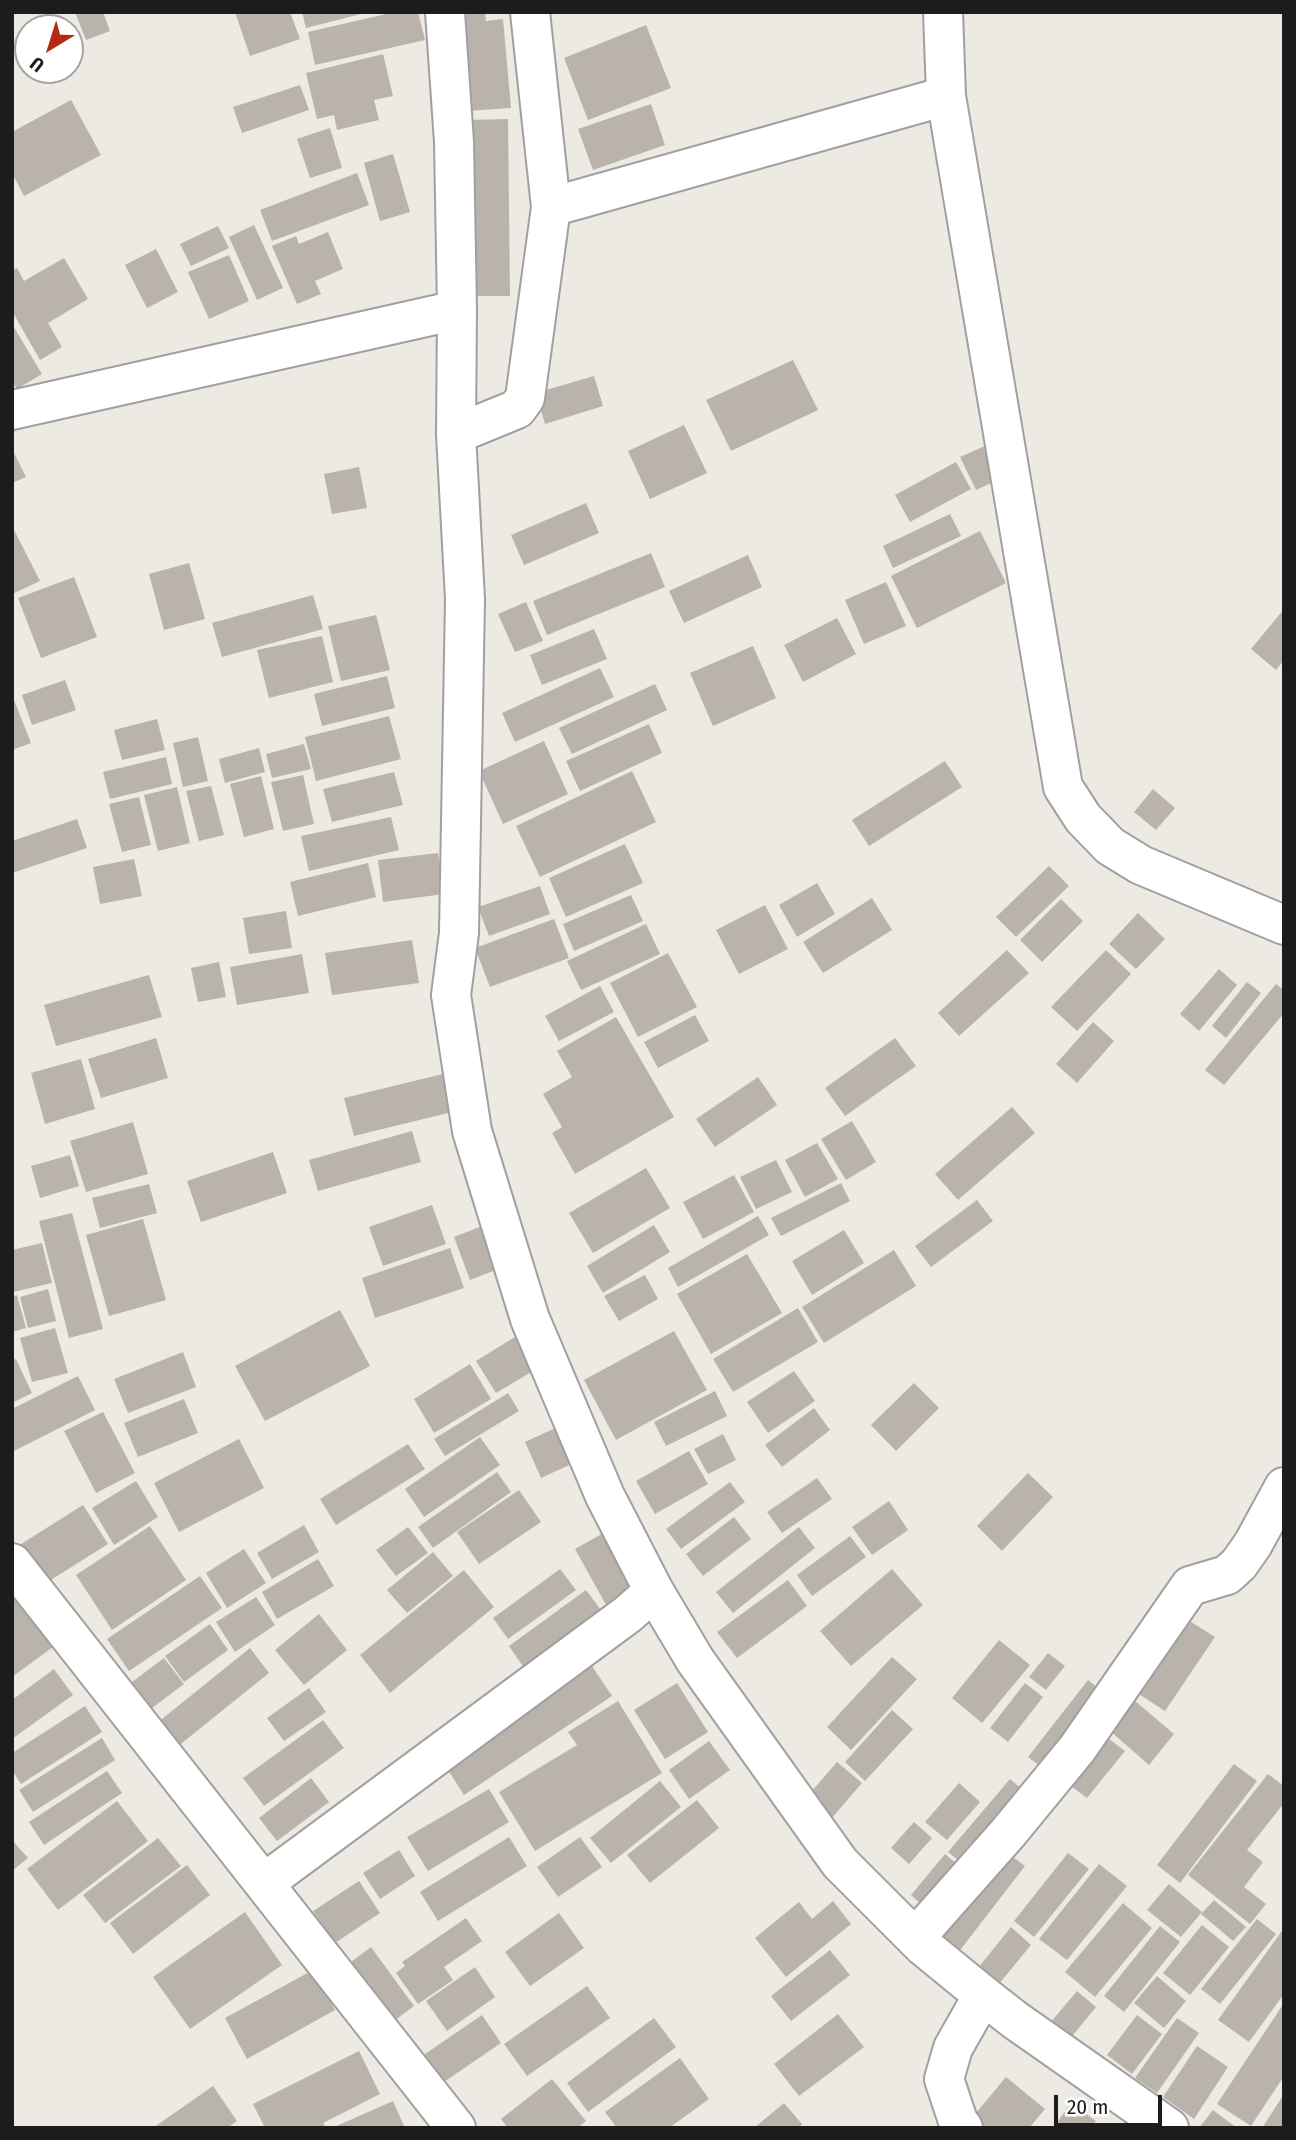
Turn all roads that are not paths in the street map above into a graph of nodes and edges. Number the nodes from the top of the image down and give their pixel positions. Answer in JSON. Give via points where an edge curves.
{"nodes":[{"id":1,"x":444,"y":12,"type":"edge"},
{"id":2,"x":530,"y":12,"type":"edge"},
{"id":3,"x":943,"y":12,"type":"edge"},
{"id":4,"x":946,"y":96,"type":"junction"},
{"id":5,"x":551,"y":207,"type":"junction"},
{"id":6,"x":457,"y":310,"type":"junction"},
{"id":7,"x":12,"y":410,"type":"edge"},
{"id":8,"x":456,"y":434,"type":"junction"},
{"id":9,"x":1284,"y":925,"type":"edge"},
{"id":10,"x":1284,"y":1487,"type":"edge"},
{"id":11,"x":12,"y":1563,"type":"edge"},
{"id":12,"x":654,"y":1591,"type":"junction"},
{"id":13,"x":264,"y":1883,"type":"junction"},
{"id":14,"x":915,"y":1938,"type":"junction"},
{"id":15,"x":983,"y":1994,"type":"junction"},
{"id":16,"x":456,"y":2128,"type":"edge"},
{"id":17,"x":963,"y":2128,"type":"edge"},
{"id":18,"x":1169,"y":2128,"type":"edge"}],
"edges":[{"from":1,"to":6,"type":"street","via":[[454,142]]},
{"from":2,"to":5,"type":"street"},
{"from":3,"to":4,"type":"street"},
{"from":4,"to":5,"type":"street"},
{"from":4,"to":9,"type":"street","via":[[1063,787],[1083,818],[1110,846],[1141,865]]},
{"from":5,"to":8,"type":"street","via":[[526,398],[517,409]]},
{"from":6,"to":7,"type":"street"},
{"from":6,"to":8,"type":"street"},
{"from":8,"to":12,"type":"street","via":[[465,599],[458,933],[451,995],[472,1131],[530,1319],[605,1496]]},
{"from":10,"to":14,"type":"street","via":[[1239,1564],[1227,1575],[1190,1586],[1077,1749]]},
{"from":11,"to":13,"type":"street"},
{"from":12,"to":13,"type":"street"},
{"from":12,"to":14,"type":"street","via":[[695,1660],[840,1863]]},
{"from":13,"to":16,"type":"street"},
{"from":14,"to":15,"type":"street"},
{"from":15,"to":17,"type":"street","via":[[953,2048],[944,2079]]},
{"from":15,"to":18,"type":"street"}]}
